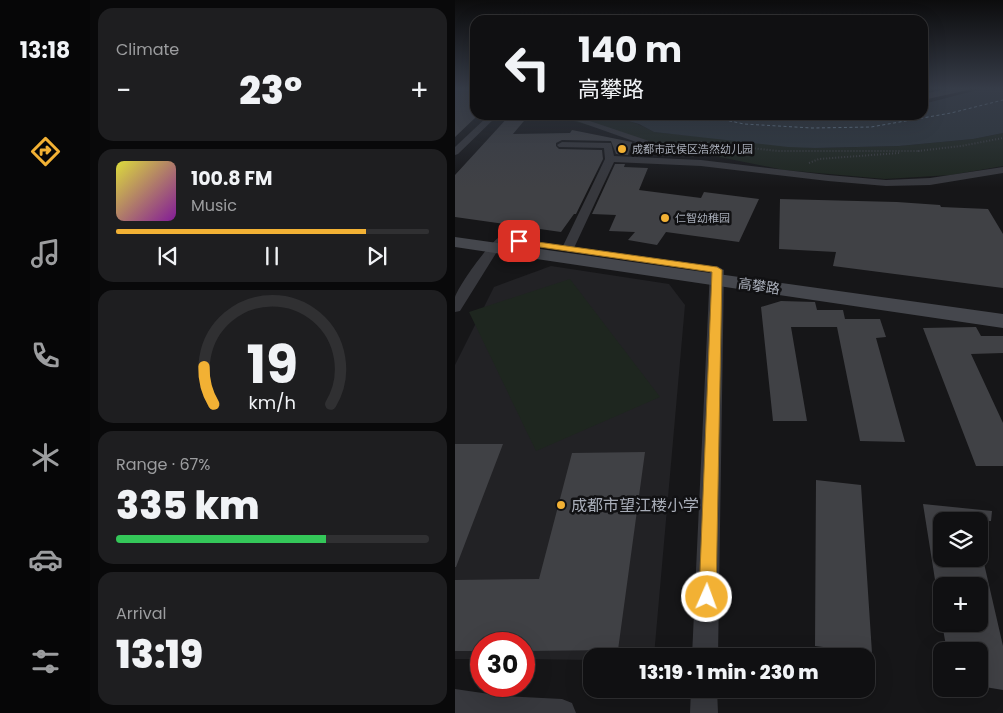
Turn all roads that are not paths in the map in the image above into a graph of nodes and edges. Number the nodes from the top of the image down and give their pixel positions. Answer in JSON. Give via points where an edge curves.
{"nodes":[{"id":1,"x":487,"y":121,"type":"edge"},
{"id":2,"x":583,"y":121,"type":"edge"},
{"id":3,"x":562,"y":145,"type":"dead end"},
{"id":4,"x":455,"y":152,"type":"edge"},
{"id":5,"x":610,"y":159,"type":"junction"},
{"id":6,"x":1003,"y":170,"type":"edge"},
{"id":7,"x":782,"y":172,"type":"junction"},
{"id":8,"x":455,"y":232,"type":"edge"},
{"id":9,"x":455,"y":242,"type":"edge"},
{"id":10,"x":498,"y":243,"type":"junction"},
{"id":11,"x":568,"y":248,"type":"junction"},
{"id":12,"x":717,"y":275,"type":"junction"},
{"id":13,"x":455,"y":308,"type":"edge"},
{"id":14,"x":1003,"y":308,"type":"edge"},
{"id":15,"x":1003,"y":321,"type":"edge"},
{"id":16,"x":705,"y":648,"type":"edge"},
{"id":17,"x":704,"y":698,"type":"edge"},
{"id":18,"x":455,"y":703,"type":"edge"},
{"id":19,"x":562,"y":713,"type":"edge"},
{"id":20,"x":704,"y":713,"type":"edge"}],
"edges":[{"from":1,"to":4,"type":"street"},
{"from":2,"to":7,"type":"street","via":[[659,147]]},
{"from":3,"to":5,"type":"street","via":[[608,144]]},
{"from":5,"to":7,"type":"street","via":[[679,161]]},
{"from":5,"to":11,"type":"street"},
{"from":6,"to":7,"type":"street","via":[[959,178],[888,183],[822,179]]},
{"from":8,"to":10,"type":"main road","name":"高攀路"},
{"from":9,"to":10,"type":"main road","name":"高攀路"},
{"from":10,"to":11,"type":"main road","name":"高攀路"},
{"from":10,"to":12,"type":"main road","name":"高攀路"},
{"from":10,"to":13,"type":"street"},
{"from":11,"to":12,"type":"main road","name":"高攀路"},
{"from":12,"to":14,"type":"main road","name":"高攀路"},
{"from":12,"to":15,"type":"main road","name":"高攀路"},
{"from":12,"to":16,"type":"street"},
{"from":17,"to":20,"type":"street"},
{"from":18,"to":19,"type":"street","via":[[503,710]]}]}
